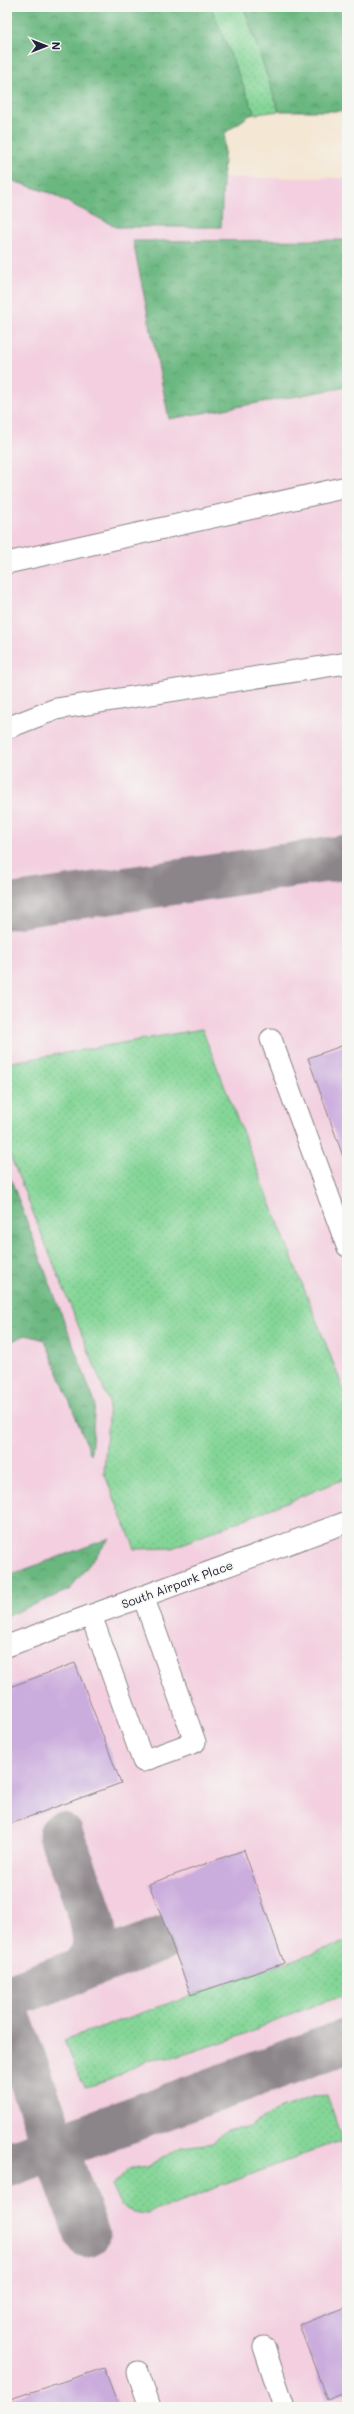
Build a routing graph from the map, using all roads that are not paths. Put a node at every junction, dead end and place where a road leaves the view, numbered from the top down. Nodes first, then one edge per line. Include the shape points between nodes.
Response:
1 (347, 487) edge
2 (7, 563) edge
3 (347, 663) edge
4 (7, 728) edge
5 (271, 1039) dead end
6 (347, 1246) edge
7 (347, 1522) edge
8 (143, 1596) junction
9 (91, 1615) junction
10 (7, 1646) edge
11 (264, 2347) dead end
12 (138, 2372) dead end
13 (150, 2407) edge
14 (284, 2407) edge

1 - 2 street
3 - 4 street via 56,709
5 - 6 street
7 - 8 street, South Airpark Place
8 - 9 street, South Airpark Place
8 - 9 street via 196,1742 143,1761
9 - 10 street, South Airpark Place
11 - 14 street
12 - 13 street

